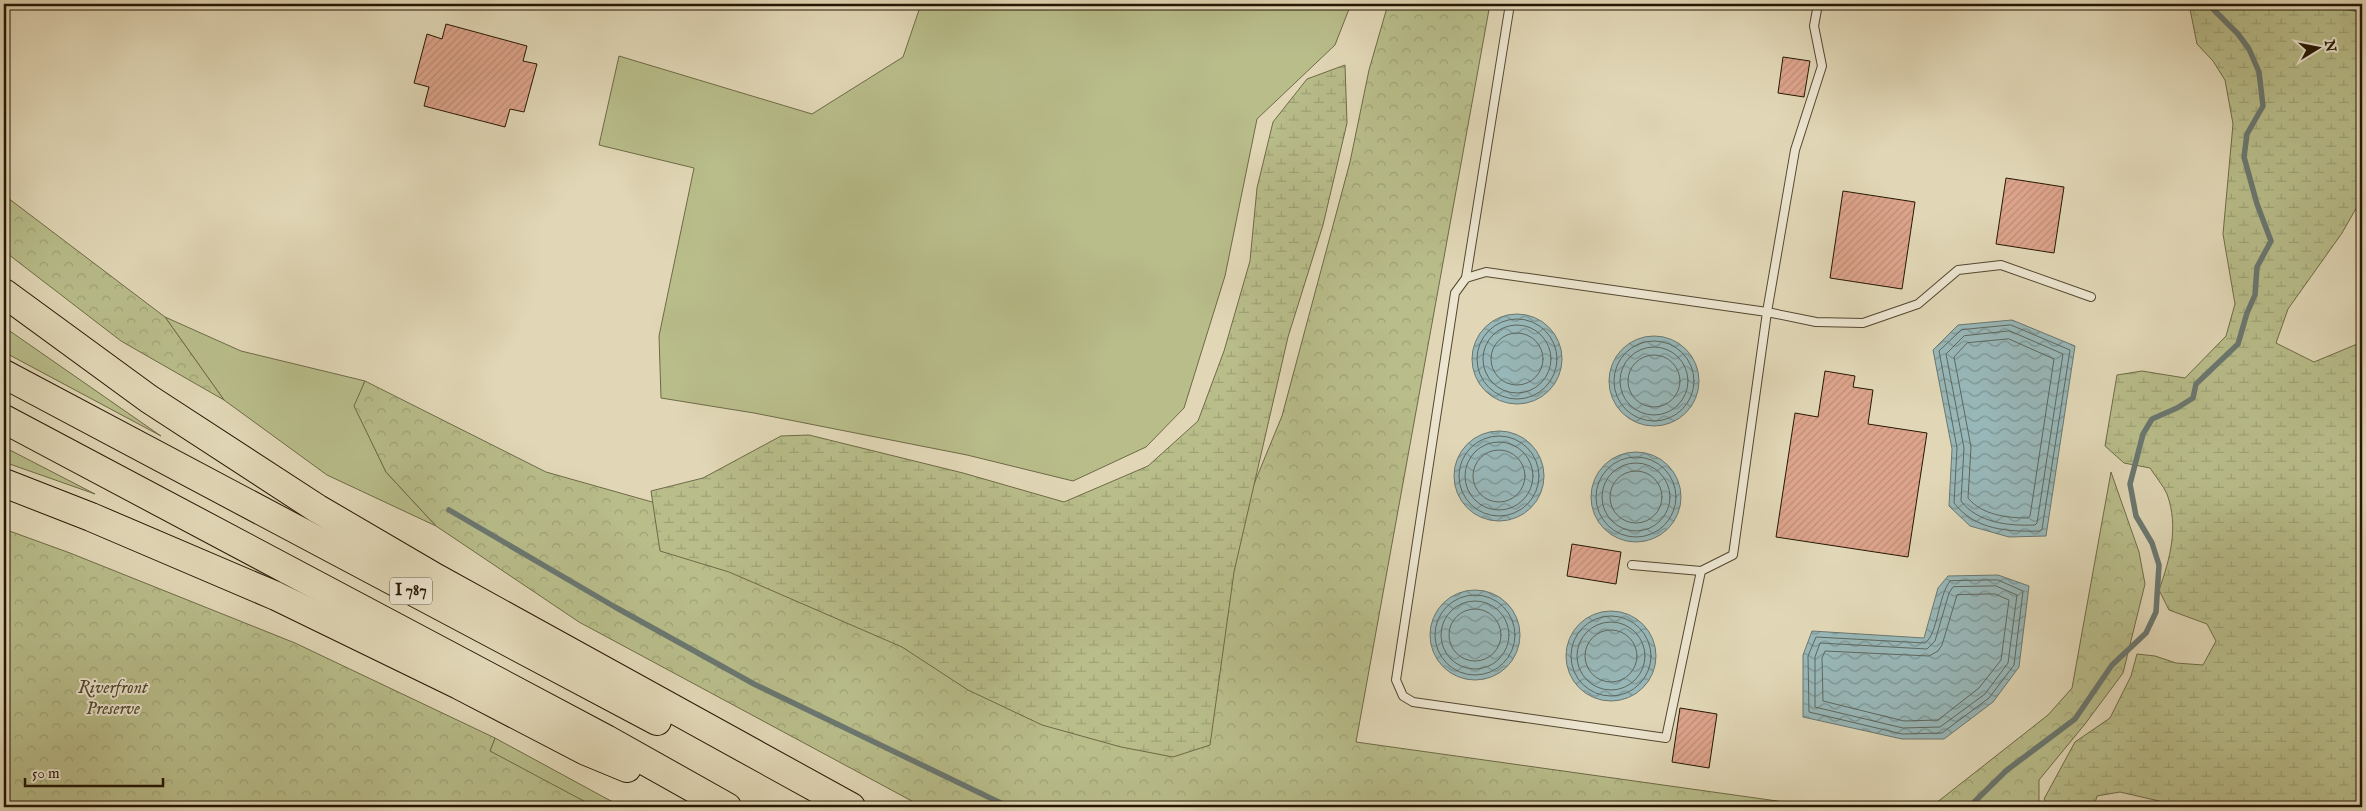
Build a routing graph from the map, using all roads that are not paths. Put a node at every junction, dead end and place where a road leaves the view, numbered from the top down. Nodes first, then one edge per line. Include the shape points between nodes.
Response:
1 (1510, 4) edge
2 (1818, 4) edge
3 (1466, 278) junction
4 (4, 293) edge
5 (2091, 297) dead end
6 (1767, 312) junction
7 (4, 374) edge
8 (4, 419) edge
9 (4, 483) edge
10 (1632, 565) dead end
11 (1701, 571) junction
12 (722, 807) edge
13 (728, 807) edge
14 (819, 807) edge
15 (851, 807) edge

1 - 3 lane
2 - 6 lane via 1814,26 1822,66 1795,150
3 - 6 lane via 1486,272
3 - 11 lane via 1454,292 1396,680 1403,696 1413,702 1666,738
4 - 15 highway via 149,399 318,508 436,578
5 - 6 lane via 2001,265 1958,270 1918,304 1862,323 1816,322
6 - 11 lane via 1733,555
7 - 14 highway, I 787
8 - 13 highway, I 787
9 - 12 highway via 276,596 586,751
10 - 11 lane

